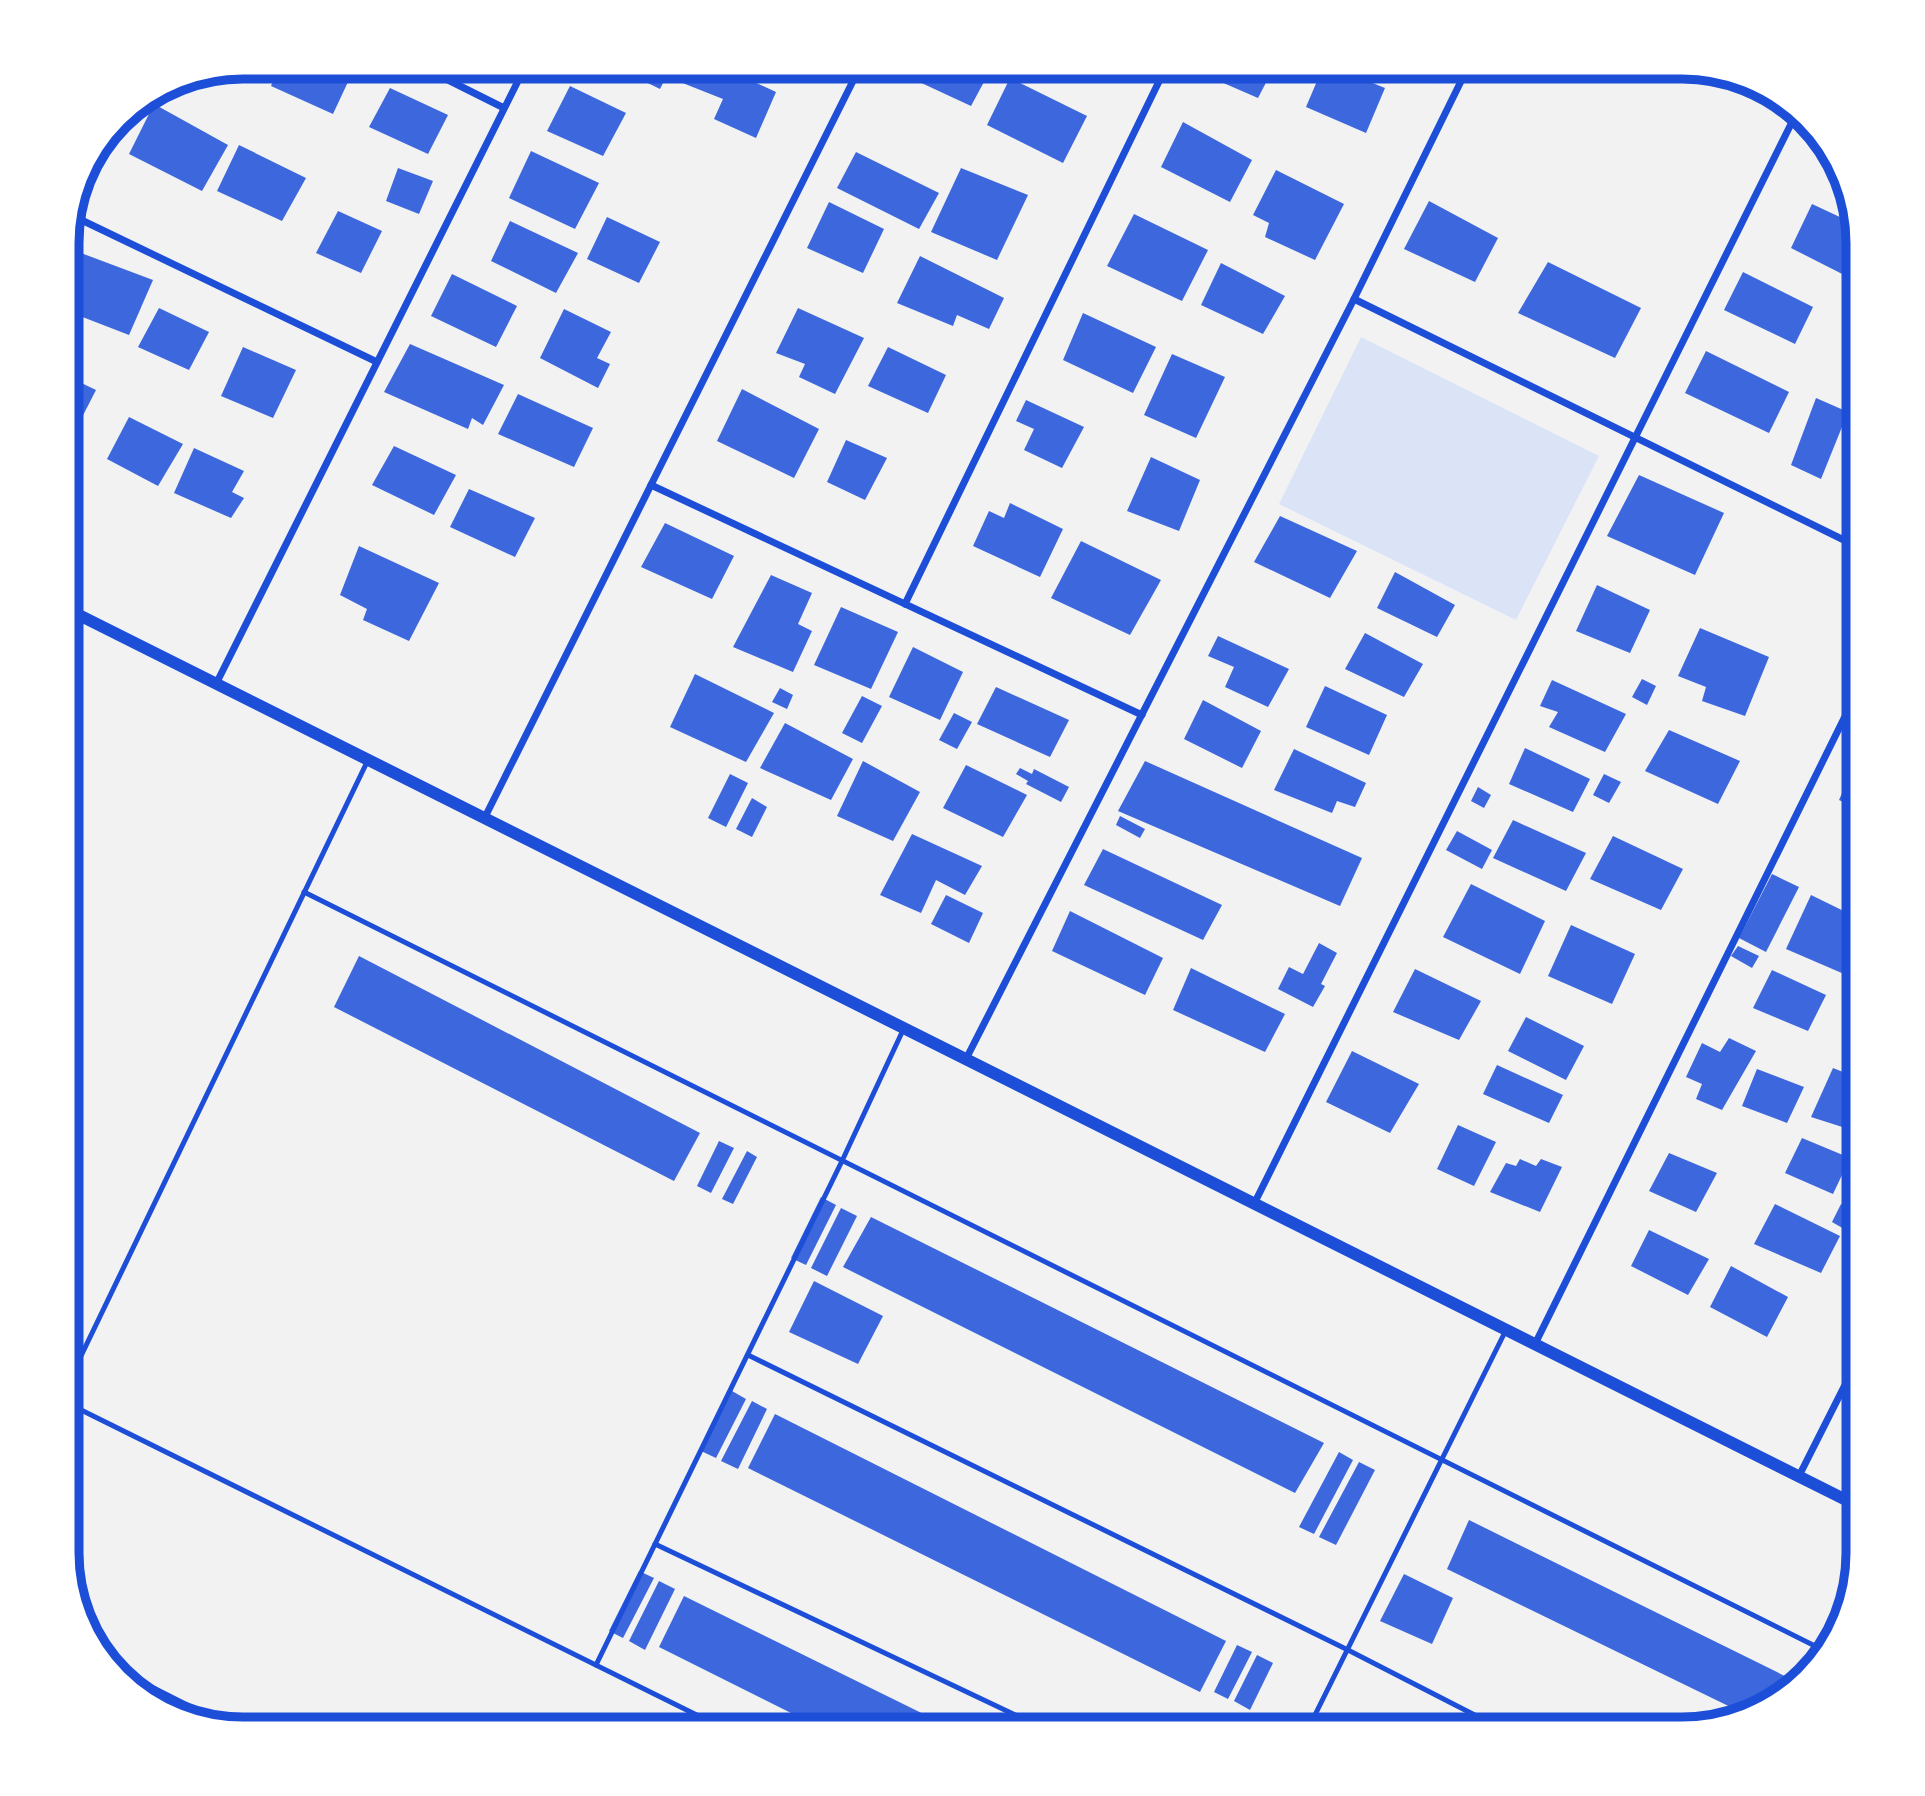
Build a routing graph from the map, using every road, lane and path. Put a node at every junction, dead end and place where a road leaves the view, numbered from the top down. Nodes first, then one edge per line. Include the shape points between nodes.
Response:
1 (448, 79) edge
2 (519, 79) edge
3 (854, 79) edge
4 (1160, 79) edge
5 (1462, 79) edge
6 (505, 108) junction
7 (1792, 122) edge
8 (81, 220) edge
9 (1354, 299) junction
10 (377, 362) junction
11 (1635, 437) junction
12 (651, 485) junction
13 (1846, 541) edge
14 (905, 604) junction
15 (79, 615) edge
16 (216, 684) junction
17 (1846, 714) edge
18 (1142, 715) junction
19 (369, 760) junction
20 (484, 819) junction
21 (304, 892) junction
22 (904, 1028) junction
23 (967, 1059) junction
24 (842, 1161) junction
25 (1254, 1204) junction
26 (1506, 1329) junction
27 (1535, 1344) junction
28 (748, 1355) junction
29 (79, 1360) edge
30 (1846, 1383) edge
31 (79, 1409) edge
32 (1441, 1460) junction
33 (1800, 1476) junction
34 (1846, 1500) edge
35 (655, 1544) junction
36 (1817, 1647) edge
37 (1348, 1650) junction
38 (596, 1665) junction
39 (142, 1682) edge
40 (200, 1711) edge
41 (701, 1717) edge
42 (1020, 1717) edge
43 (1314, 1717) edge
44 (1479, 1717) edge

1 - 6 street
2 - 6 street
3 - 12 street
4 - 14 street
5 - 9 street
6 - 10 street
7 - 11 street
8 - 10 street
9 - 11 street
9 - 18 street
10 - 16 street
11 - 13 street
11 - 25 street
12 - 14 street
12 - 20 street
14 - 18 street
15 - 16 street
16 - 19 street
17 - 27 street
18 - 23 street
19 - 20 street
19 - 21 lane
20 - 22 street
21 - 24 lane
21 - 29 lane
22 - 23 street
22 - 24 lane
23 - 25 street
24 - 28 lane
24 - 32 lane
25 - 26 street
26 - 27 street
26 - 32 lane
27 - 33 street
28 - 35 lane
28 - 37 lane
30 - 33 street
31 - 38 lane
32 - 36 lane
32 - 37 lane
33 - 34 street
35 - 38 lane
35 - 42 lane
37 - 43 lane
37 - 44 lane
38 - 41 lane
39 - 40 lane

